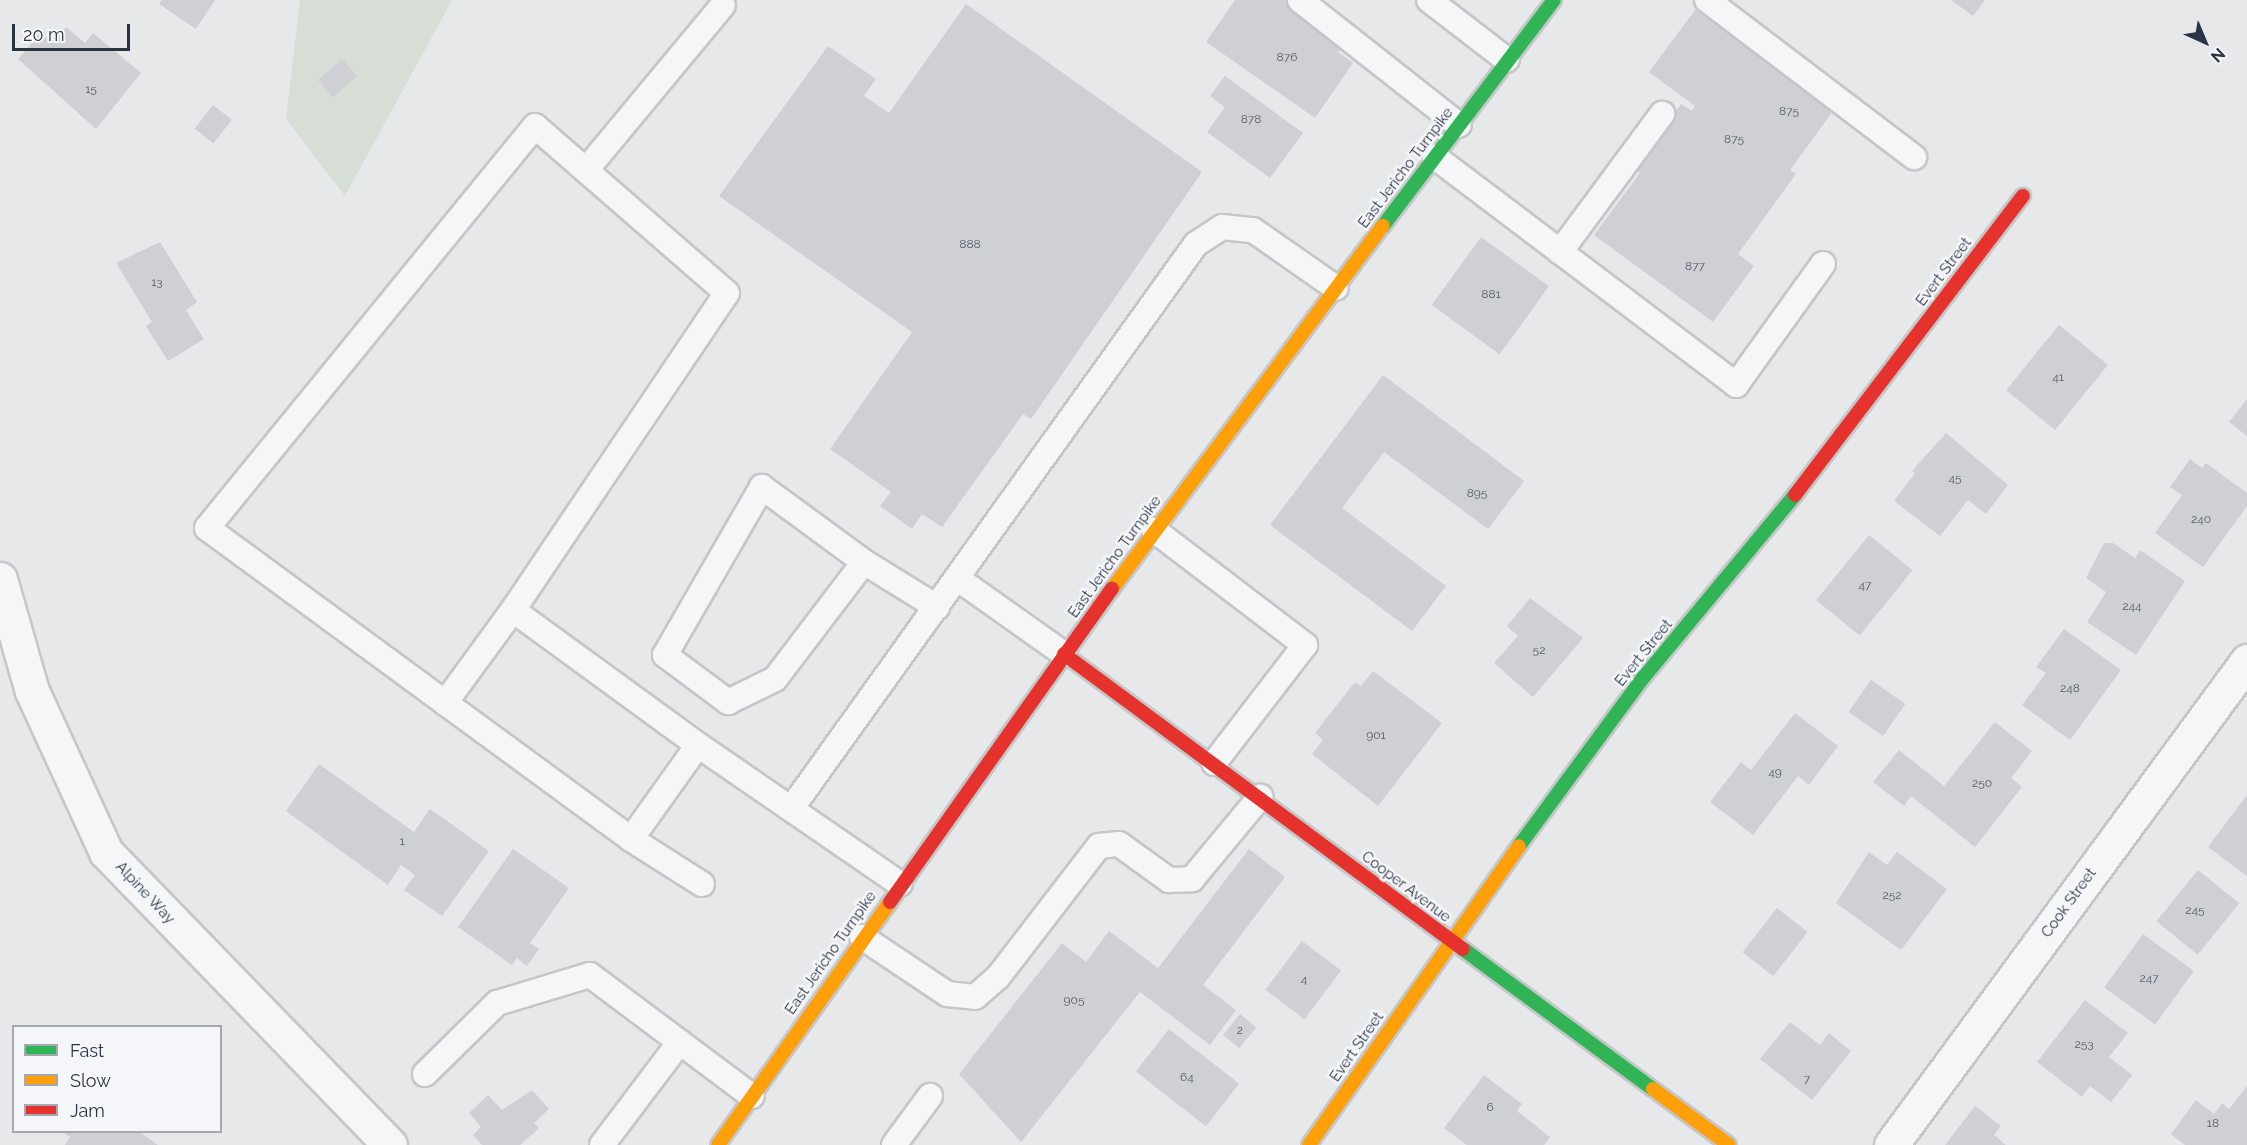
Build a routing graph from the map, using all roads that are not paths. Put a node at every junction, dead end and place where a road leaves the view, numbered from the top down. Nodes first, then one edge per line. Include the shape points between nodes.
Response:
1 (1300, 0) edge
2 (1429, 0) edge
3 (1554, 0) edge
4 (1707, 0) edge
5 (723, 5) dead end
6 (1507, 60) junction
7 (1662, 114) dead end
8 (1459, 125) junction
9 (1435, 157) junction
10 (1914, 157) dead end
11 (586, 170) junction
12 (2023, 196) dead end
13 (1560, 252) junction
14 (1823, 264) dead end
15 (1336, 288) junction
16 (1154, 530) junction
17 (864, 562) junction
18 (0, 579) edge
19 (958, 579) junction
20 (937, 607) junction
21 (513, 610) junction
22 (1064, 654) junction
23 (2247, 661) edge
24 (446, 703) junction
25 (698, 744) junction
26 (1214, 763) junction
27 (1260, 797) junction
28 (791, 809) junction
29 (631, 839) junction
30 (702, 884) dead end
31 (900, 884) junction
32 (862, 937) junction
33 (1450, 941) junction
34 (680, 1042) junction
35 (425, 1074) dead end
36 (752, 1096) junction
37 (930, 1096) dead end
38 (723, 1143) edge
39 (390, 1145) edge
40 (602, 1145) edge
41 (894, 1145) edge
42 (1309, 1145) edge
43 (1729, 1145) edge
44 (1891, 1145) edge

1 - 8 lane
2 - 6 lane
3 - 6 street, East Jericho Turnpike
4 - 10 lane
5 - 11 lane
6 - 8 street, East Jericho Turnpike
7 - 13 lane
8 - 9 street, East Jericho Turnpike
9 - 13 lane
9 - 15 street, East Jericho Turnpike
11 - 21 lane via 727,292
11 - 24 lane via 535,126 207,528
12 - 33 street, Evert Street via 1752,551 1643,678
13 - 14 lane via 1736,385
15 - 16 street, East Jericho Turnpike
15 - 19 lane via 1253,230 1222,227 1196,244
16 - 22 street, East Jericho Turnpike
16 - 26 lane via 1305,645
17 - 17 lane via 775,679 728,702 665,655 762,487
17 - 20 lane
18 - 39 street, Alpine Way via 32,691 106,852
19 - 20 lane
19 - 22 lane
20 - 28 lane
21 - 24 lane
21 - 25 lane
22 - 26 street, Cooper Avenue
22 - 31 street, East Jericho Turnpike
23 - 44 street, Cook Street
24 - 29 lane
25 - 28 lane
25 - 29 lane
26 - 27 street, Cooper Avenue
27 - 32 lane via 1192,879 1169,880 1119,844 1099,846 998,977 975,997 947,994
27 - 33 street, Cooper Avenue
28 - 31 lane
29 - 30 lane
31 - 32 street, East Jericho Turnpike
32 - 36 street, East Jericho Turnpike
33 - 42 street, Evert Street
33 - 43 street, Cooper Avenue
34 - 35 lane via 590,975 497,1003
34 - 36 lane
34 - 40 lane
36 - 38 street, East Jericho Turnpike
37 - 41 lane

